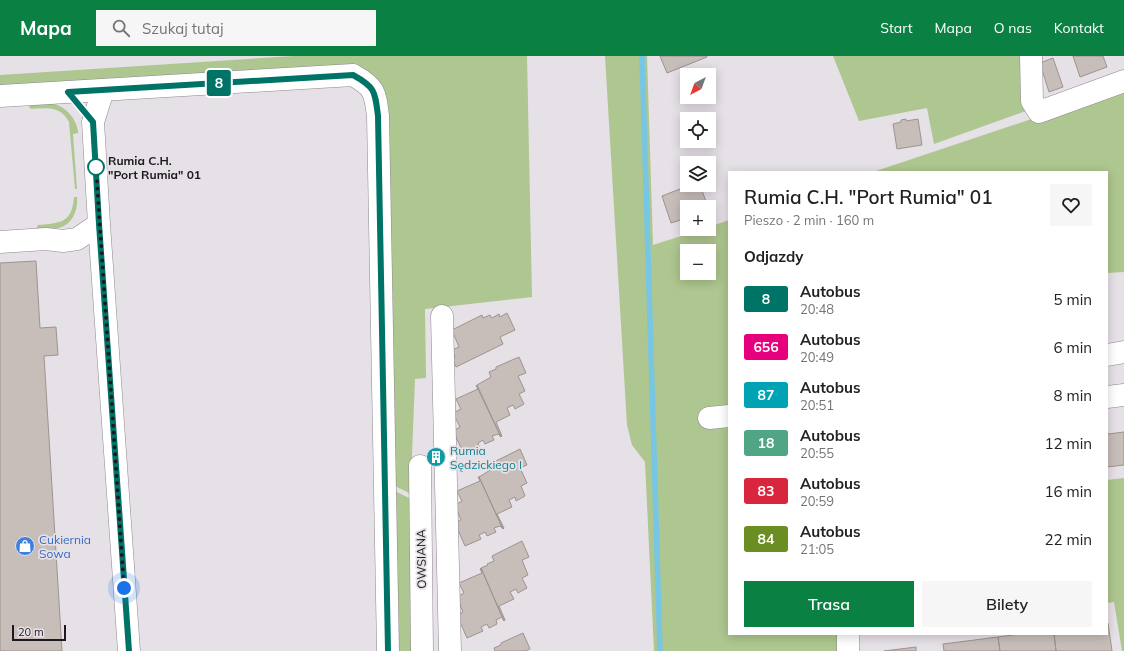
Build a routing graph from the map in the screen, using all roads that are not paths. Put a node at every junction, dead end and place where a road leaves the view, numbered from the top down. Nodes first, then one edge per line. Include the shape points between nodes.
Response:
1 (1031, 56) edge
2 (1124, 81) edge
3 (103, 90) junction
4 (68, 92) junction
5 (0, 96) edge
6 (93, 122) junction
7 (99, 224) junction
8 (0, 242) edge
9 (442, 316) dead end
10 (1124, 352) edge
11 (1108, 355) edge
12 (1124, 395) edge
13 (1108, 397) edge
14 (420, 466) dead end
15 (848, 635) edge
16 (129, 651) edge
17 (388, 651) edge
18 (422, 651) edge
19 (450, 651) edge
20 (848, 651) edge

1 - 2 street via 1032,101 1039,112
3 - 4 street
3 - 6 street
3 - 17 street via 353,75 366,82 372,89 378,116
4 - 5 street
4 - 6 street
6 - 7 street
7 - 8 street via 77,239
7 - 16 street
9 - 19 street
10 - 11 street
12 - 13 street
14 - 18 street, OWSIANA
15 - 20 street

